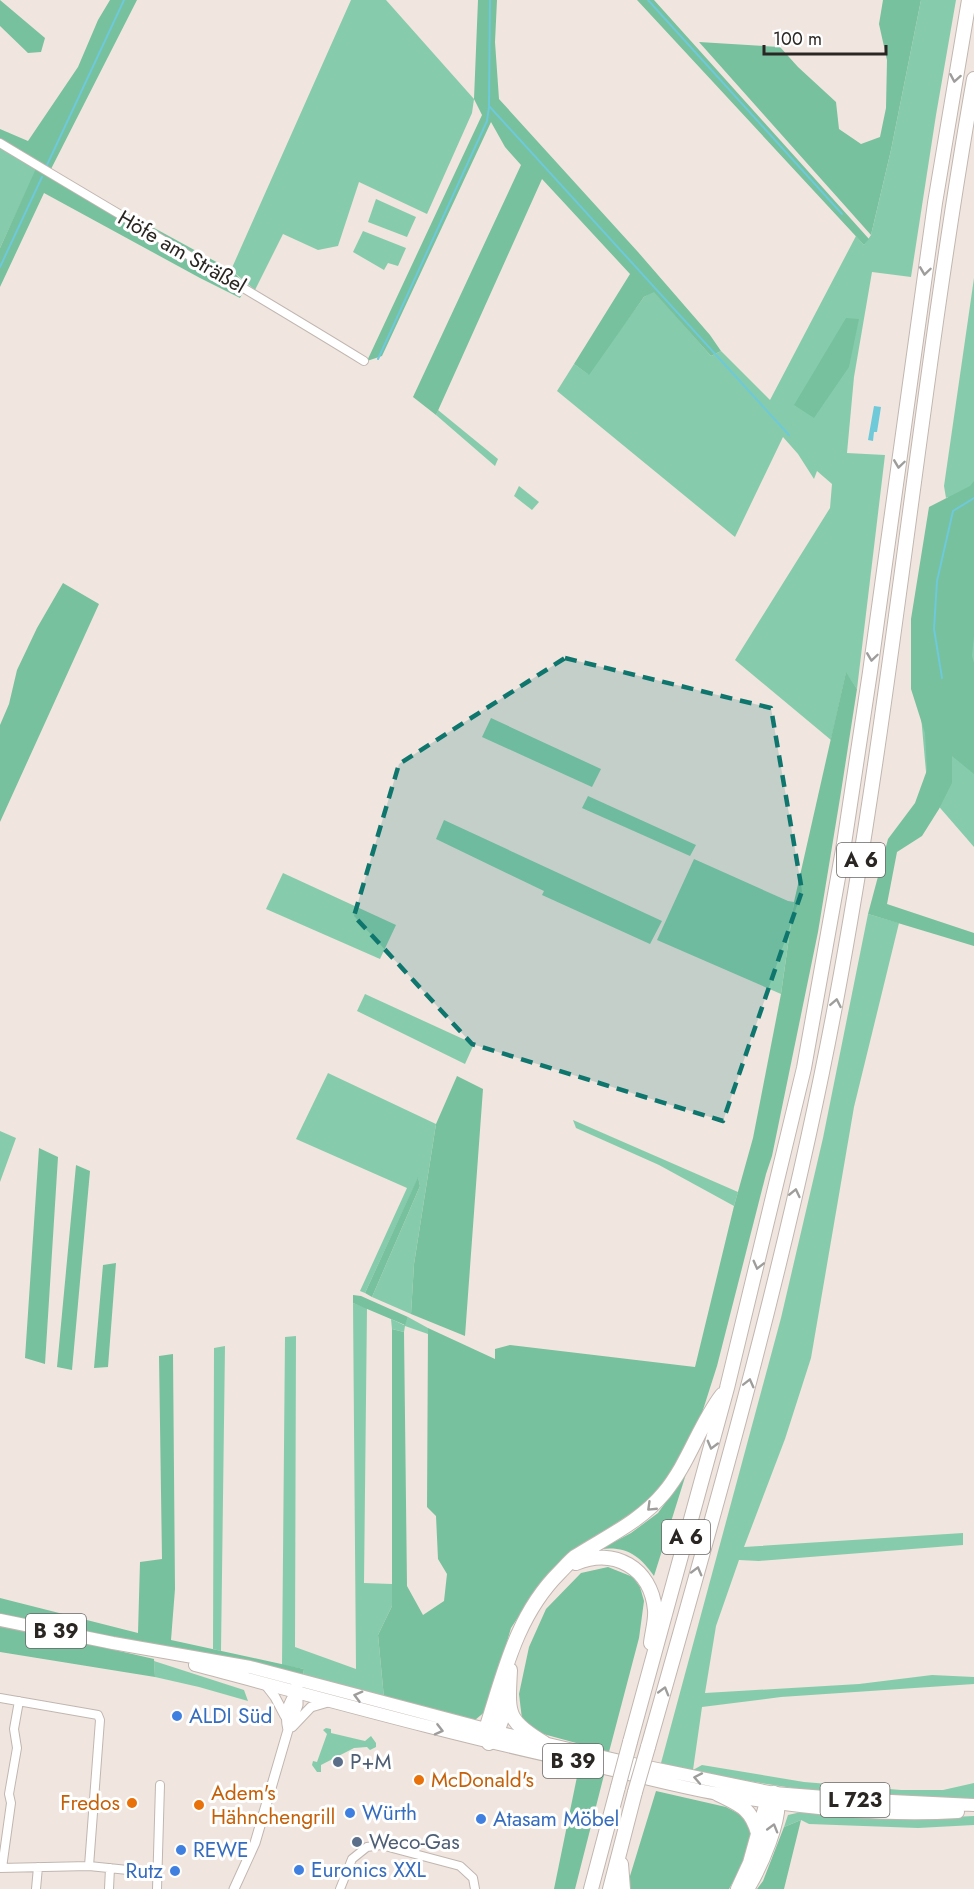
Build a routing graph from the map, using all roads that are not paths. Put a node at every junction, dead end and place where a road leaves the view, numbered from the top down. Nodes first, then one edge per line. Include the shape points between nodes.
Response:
1 (969, 0) edge
2 (974, 80) edge
3 (0, 143) edge
4 (364, 361) dead end
5 (727, 1388) junction
6 (563, 1569) junction
7 (0, 1620) edge
8 (112, 1642) junction
9 (512, 1650) junction
10 (265, 1684) junction
11 (296, 1684) junction
12 (646, 1686) junction
13 (0, 1698) edge
14 (19, 1701) junction
15 (331, 1701) junction
16 (508, 1702) junction
17 (285, 1716) junction
18 (288, 1731) junction
19 (491, 1735) junction
20 (544, 1743) junction
21 (160, 1785) dead end
22 (756, 1789) joint
23 (718, 1794) junction
24 (773, 1800) junction
25 (974, 1805) edge
26 (974, 1810) edge
27 (759, 1835) junction
28 (620, 1853) junction
29 (89, 1866) junction
30 (1, 1868) edge
31 (38, 1868) junction
32 (110, 1868) junction
33 (157, 1873) junction
34 (36, 1889) edge
35 (109, 1889) edge
36 (157, 1889) edge
37 (234, 1889) edge
38 (340, 1889) edge
39 (475, 1889) edge
40 (591, 1889) edge
41 (610, 1889) edge
42 (623, 1889) edge
43 (738, 1889) edge
44 (747, 1889) edge

1 -> 5 highway, A 6 via 933,214 842,855 804,1068
28 -> 2 highway, A 6, bridge via 744,1399 823,1070 873,782
3 - 4 street, Höfe am Sträßel
5 -> 6 highway via 710,1411 686,1462 666,1492 642,1516
5 -> 12 highway, A 6
6 - 9 highway via 529,1611
6 - 12 highway via 587,1559 605,1557 639,1572 653,1599 655,1613
7 - 8 main road, B 39
8 - 10 main road, B 39
8 - 11 main road, B 39 via 250,1667
9 - 16 highway
9 - 19 highway
10 - 11 main road, B 39
10 - 17 street
11 - 15 main road, B 39
11 - 17 street
11 - 18 street via 298,1705
19 -> 11 main road, B 39
12 - 40 highway, A 6, bridge
13 - 14 street
14 - 29 street via 98,1715
14 - 30 street via 14,1729 17,1748
15 - 18 street via 311,1707
15 -> 19 main road, B 39
16 - 19 highway
16 - 20 highway via 515,1722
17 - 18 street
18 - 37 street via 255,1843
19 - 20 main road, B 39
19 - 23 main road, B 39
22 -> 20 main road, B 39
21 - 33 street
22 - 24 main road, L 723
23 - 24 main road, L 723
23 - 27 highway via 744,1807
24 - 25 main road, L 723
24 - 26 main road, L 723 via 811,1808 887,1813
24 - 27 highway
44 -> 24 highway via 771,1835
27 - 43 highway
28 - 41 highway, A 6
28 - 42 highway
29 - 31 street
29 - 32 street
30 - 31 street
31 - 34 street
32 - 33 street
32 - 35 street
33 - 36 street
38 - 39 street via 352,1859 367,1848 381,1845 460,1866 473,1878

